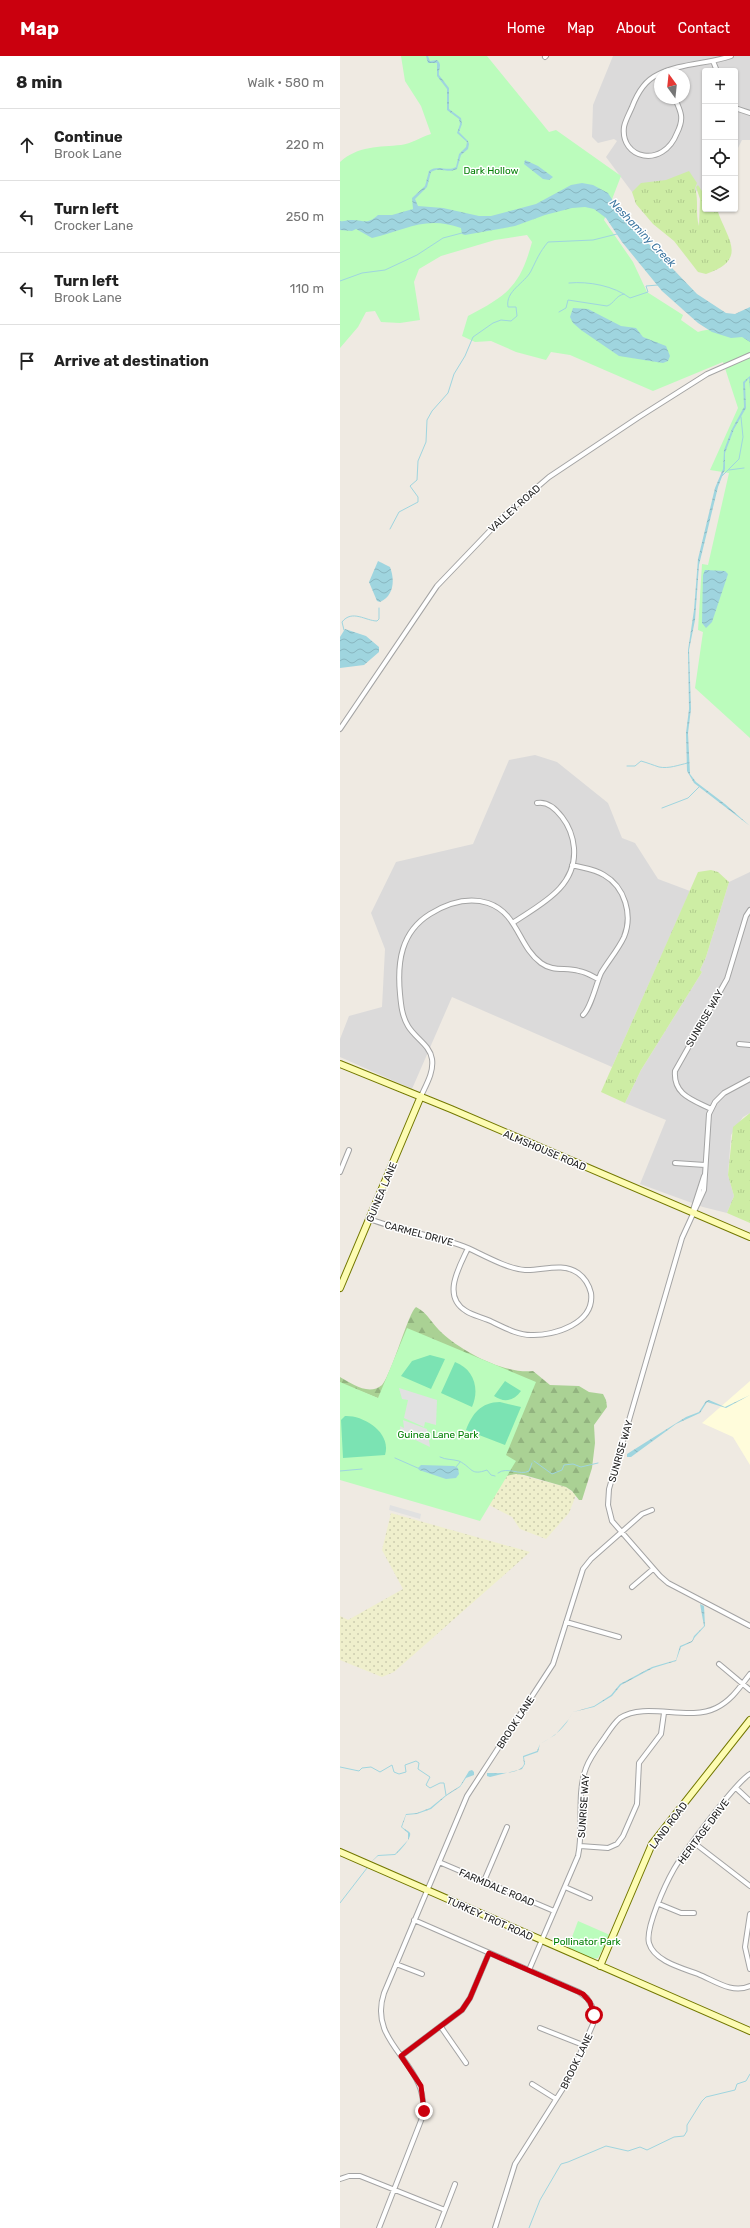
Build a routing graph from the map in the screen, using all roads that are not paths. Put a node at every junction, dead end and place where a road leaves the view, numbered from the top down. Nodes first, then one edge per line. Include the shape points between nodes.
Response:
1 (731, 56) edge
2 (713, 61) junction
3 (686, 68) edge
4 (716, 68) edge
5 (654, 77) edge
6 (677, 104) edge
7 (738, 109) edge
8 (750, 113) edge
9 (750, 355) edge
10 (340, 729) edge
11 (537, 803) dead end
12 (572, 865) junction
13 (750, 910) edge
14 (514, 922) junction
15 (598, 979) junction
16 (583, 1015) dead end
17 (739, 1044) dead end
18 (750, 1045) edge
19 (340, 1064) edge
20 (750, 1079) edge
21 (421, 1096) junction
22 (711, 1109) junction
23 (349, 1150) dead end
24 (674, 1163) dead end
25 (705, 1165) junction
26 (340, 1172) edge
27 (692, 1213) junction
28 (370, 1219) junction
29 (750, 1237) edge
30 (468, 1248) junction
31 (340, 1288) edge
32 (652, 1510) dead end
33 (621, 1532) junction
34 (653, 1569) junction
35 (632, 1587) dead end
36 (566, 1622) junction
37 (750, 1626) edge
38 (620, 1637) dead end
39 (719, 1664) dead end
40 (750, 1674) edge
41 (742, 1684) junction
42 (750, 1690) edge
43 (664, 1713) junction
44 (750, 1720) edge
45 (750, 1774) edge
46 (736, 1788) junction
47 (750, 1801) edge
48 (506, 1827) dead end
49 (693, 1842) junction
50 (580, 1846) junction
51 (340, 1852) edge
52 (439, 1862) junction
53 (484, 1881) junction
54 (750, 1886) edge
55 (565, 1887) junction
56 (427, 1890) junction
57 (590, 1898) dead end
58 (659, 1904) junction
59 (554, 1912) junction
60 (694, 1913) dead end
61 (750, 1914) edge
62 (414, 1920) junction
63 (542, 1940) junction
64 (489, 1953) junction
65 (396, 1964) junction
66 (600, 1966) junction
67 (750, 1969) edge
68 (529, 1970) junction
69 (422, 1974) dead end
70 (750, 1986) edge
71 (441, 2027) junction
72 (540, 2028) dead end
73 (750, 2031) edge
74 (583, 2045) junction
75 (401, 2056) junction
76 (466, 2062) dead end
77 (532, 2084) dead end
78 (556, 2099) junction
79 (340, 2180) edge
80 (456, 2184) dead end
81 (394, 2189) junction
82 (445, 2210) junction
83 (379, 2228) edge
84 (438, 2228) edge
85 (495, 2228) edge

1 - 2 street
2 - 3 street
2 - 4 street
5 - 6 street via 643,86 636,97 625,123 625,138 634,151 643,156 652,156 672,146 681,121
7 - 8 street
9 - 10 street, VALLEY ROAD via 707,374 639,417 549,477 506,514 437,586
11 - 12 street via 545,803 552,807 566,823 573,843
12 - 14 street via 560,889
12 - 15 street via 608,877 622,892 626,906 628,918 625,934
13 - 22 street, SUNRISE WAY via 727,979 675,1071 676,1083 683,1095
14 - 15 street via 531,953 541,964 550,968 579,970
14 - 21 street via 490,904 463,901 425,917 416,925 406,941 398,967 402,1013 410,1030 429,1049 432,1060 430,1075
15 - 16 street via 588,1009
17 - 18 street
19 - 21 street, ALMSHOUSE ROAD
20 - 22 street, SUNRISE WAY via 724,1092
21 - 27 street, ALMSHOUSE ROAD
21 - 28 street, GUINEA LANE
22 - 25 street, SUNRISE WAY via 707,1121
23 - 26 street
24 - 25 street
25 - 27 street, SUNRISE WAY
27 - 29 street, ALMSHOUSE ROAD
27 - 33 street, SUNRISE WAY via 682,1238 609,1489 608,1510 612,1521
28 - 30 street, CARMEL DRIVE via 397,1229 442,1238
28 - 31 street, GUINEA LANE
30 - 30 street, CARMEL DRIVE via 520,1270 561,1267 573,1270 589,1287 591,1301 588,1309 579,1321 571,1326 530,1335 466,1311 455,1299 453,1286
32 - 33 street, BROOK LANE via 642,1514
33 - 34 street, SUNRISE WAY
33 - 36 street, BROOK LANE via 583,1569
34 - 35 street
34 - 37 street, SUNRISE WAY via 668,1583
36 - 38 street
36 - 52 street, BROOK LANE via 553,1664 470,1791
39 - 41 street
40 - 41 street, SUNRISE WAY
41 - 42 street
41 - 43 street, SUNRISE WAY via 728,1700 712,1710
43 - 50 street via 661,1734 639,1764 637,1804 624,1836 617,1844 608,1848
43 - 50 street, SUNRISE WAY via 635,1712 621,1718 592,1755 583,1778
44 - 66 street, LAND ROAD via 652,1844
45 - 46 street, HERITAGE DRIVE
46 - 47 street
46 - 49 street, HERITAGE DRIVE
48 - 53 street
49 - 54 street
49 - 58 street, HERITAGE DRIVE via 674,1869
50 - 55 street, SUNRISE WAY via 576,1864
51 - 56 street, TURKEY TROT ROAD
52 - 53 street, FARMDALE ROAD
52 - 56 street, BROOK LANE
53 - 59 street, FARMDALE ROAD
55 - 57 street
55 - 59 street, SUNRISE WAY
56 - 62 street, BROOK LANE
56 - 63 street, TURKEY TROT ROAD
58 - 60 street via 681,1913
58 - 70 street, HERITAGE DRIVE via 648,1931 649,1942 656,1954 729,1988 742,1989
59 - 63 street, SUNRISE WAY
61 - 67 street via 745,1947
62 - 64 street, BROOK LANE
62 - 65 street, BROOK LANE
63 - 66 street, TURKEY TROT ROAD
63 - 68 street, SUNRISE WAY
64 - 68 street, BROOK LANE
64 - 71 street via 467,2003
65 - 69 street
65 - 75 street, BROOK LANE via 382,1997 381,2016 386,2035
66 - 73 street, TURKEY TROT ROAD
68 - 74 street, BROOK LANE via 579,1992 590,2002 594,2018
71 - 75 street
71 - 76 street
72 - 74 street
74 - 78 street, BROOK LANE via 569,2079
75 - 81 street, BROOK LANE via 421,2086 424,2111
77 - 78 street
78 - 85 street, BROOK LANE via 515,2164
79 - 81 street via 360,2176
80 - 82 street
81 - 82 street
81 - 83 street, BROOK LANE
82 - 84 street

